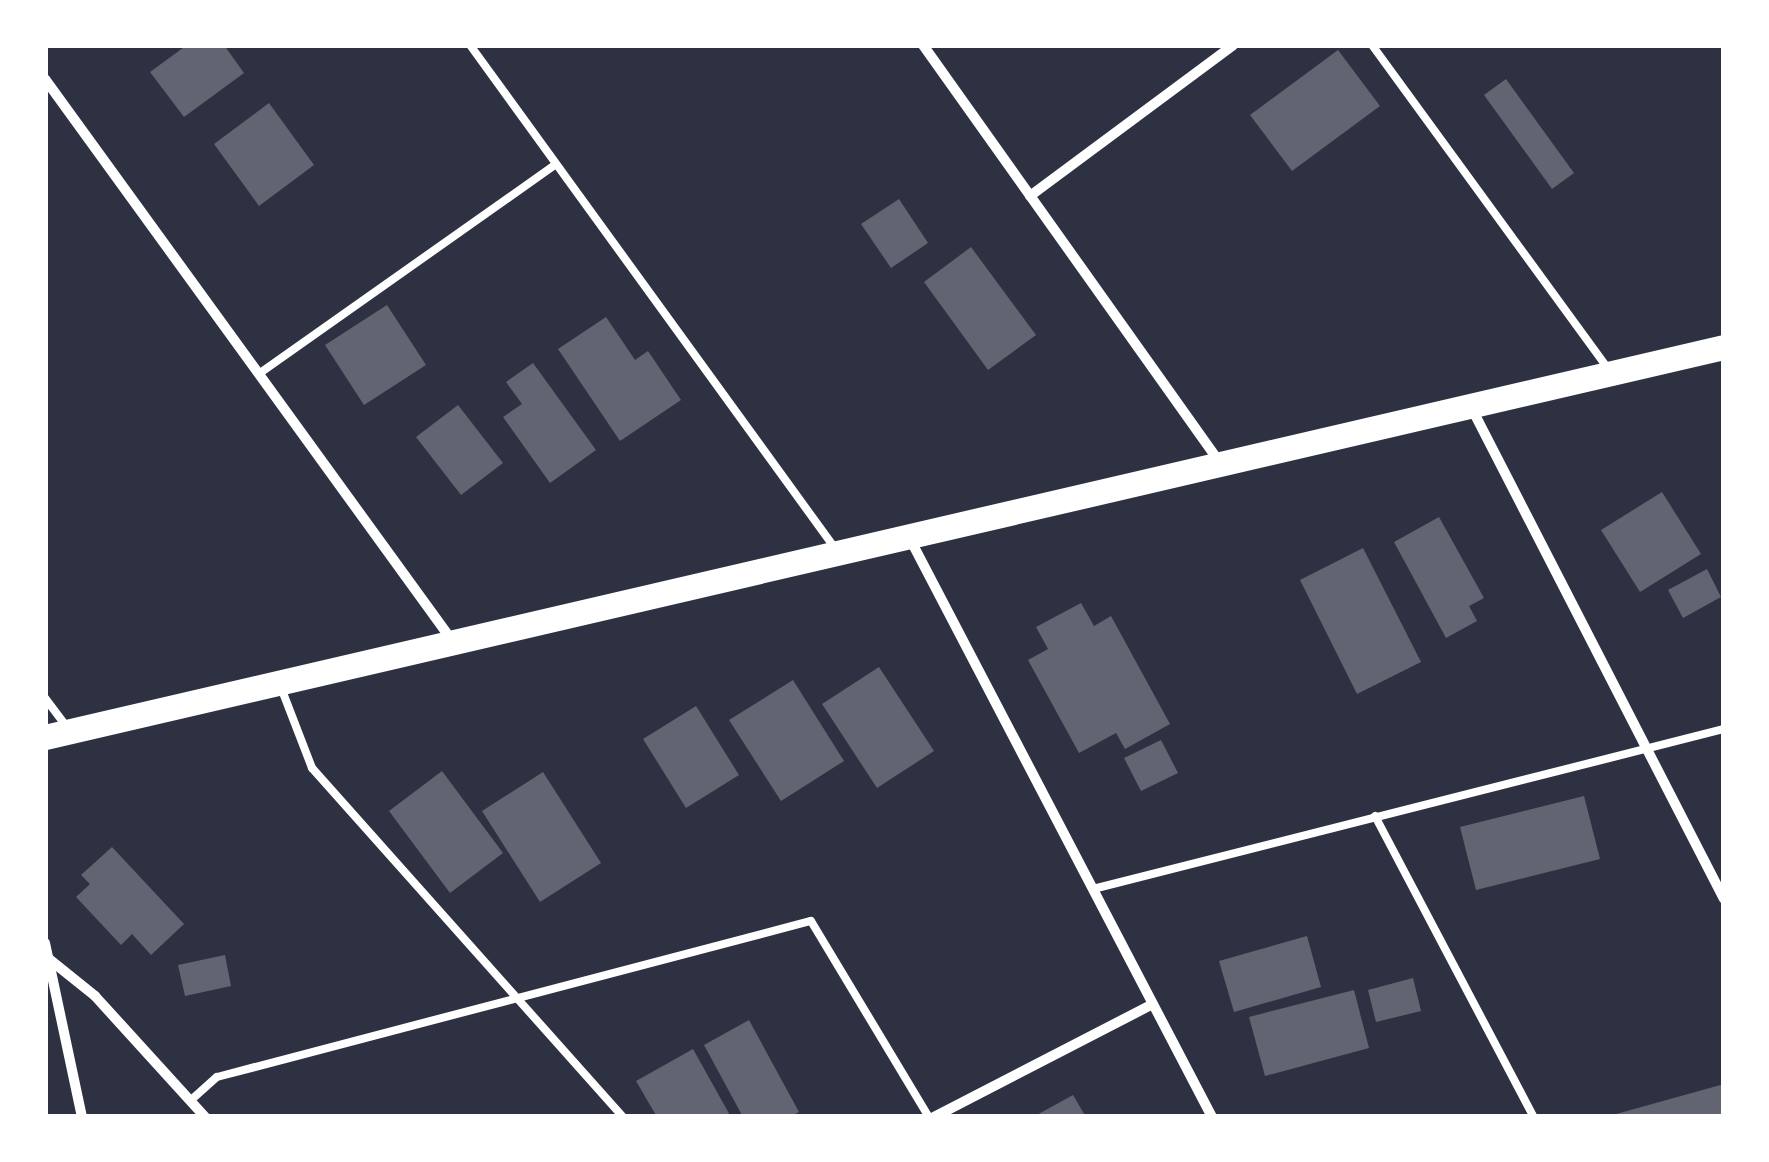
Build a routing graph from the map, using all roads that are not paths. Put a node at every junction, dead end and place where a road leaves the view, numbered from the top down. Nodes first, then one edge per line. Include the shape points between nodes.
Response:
1 (470, 45) edge
2 (923, 45) edge
3 (1233, 45) edge
4 (1372, 45) edge
5 (45, 78) edge
6 (556, 164) junction
7 (1030, 196) junction
8 (1724, 347) edge
9 (260, 374) junction
10 (1612, 374) junction
11 (1471, 406) junction
12 (1221, 466) junction
13 (910, 539) junction
14 (840, 555) junction
15 (451, 639) junction
16 (278, 681) junction
17 (45, 698) edge
18 (1724, 730) edge
19 (58, 734) edge
20 (1647, 749) junction
21 (1375, 816) junction
22 (1093, 889) junction
23 (1724, 899) edge
24 (45, 943) edge
25 (49, 960) junction
26 (518, 996) junction
27 (1153, 1004) junction
28 (190, 1101) junction
29 (82, 1117) edge
30 (205, 1117) edge
31 (623, 1117) edge
32 (931, 1117) edge
33 (1212, 1117) edge
34 (1534, 1117) edge

1 - 6 lane
2 - 7 street
3 - 7 street
4 - 10 lane
5 - 9 street
6 - 9 lane
6 - 14 lane
7 - 12 street
8 - 10 main road
9 - 15 street
10 - 11 main road
11 - 12 main road
11 - 20 street
12 - 13 main road
13 - 14 main road
13 - 22 street
14 - 15 main road
15 - 16 main road
16 - 19 main road
16 - 26 lane via 312,768
17 - 19 lane
18 - 20 lane
20 - 21 lane
20 - 23 street
21 - 22 lane
21 - 34 lane
22 - 27 street
24 - 25 street
25 - 28 street
25 - 29 street
26 - 28 lane via 217,1078
26 - 31 lane
26 - 32 lane via 811,921
27 - 32 street
27 - 33 street
28 - 30 street

